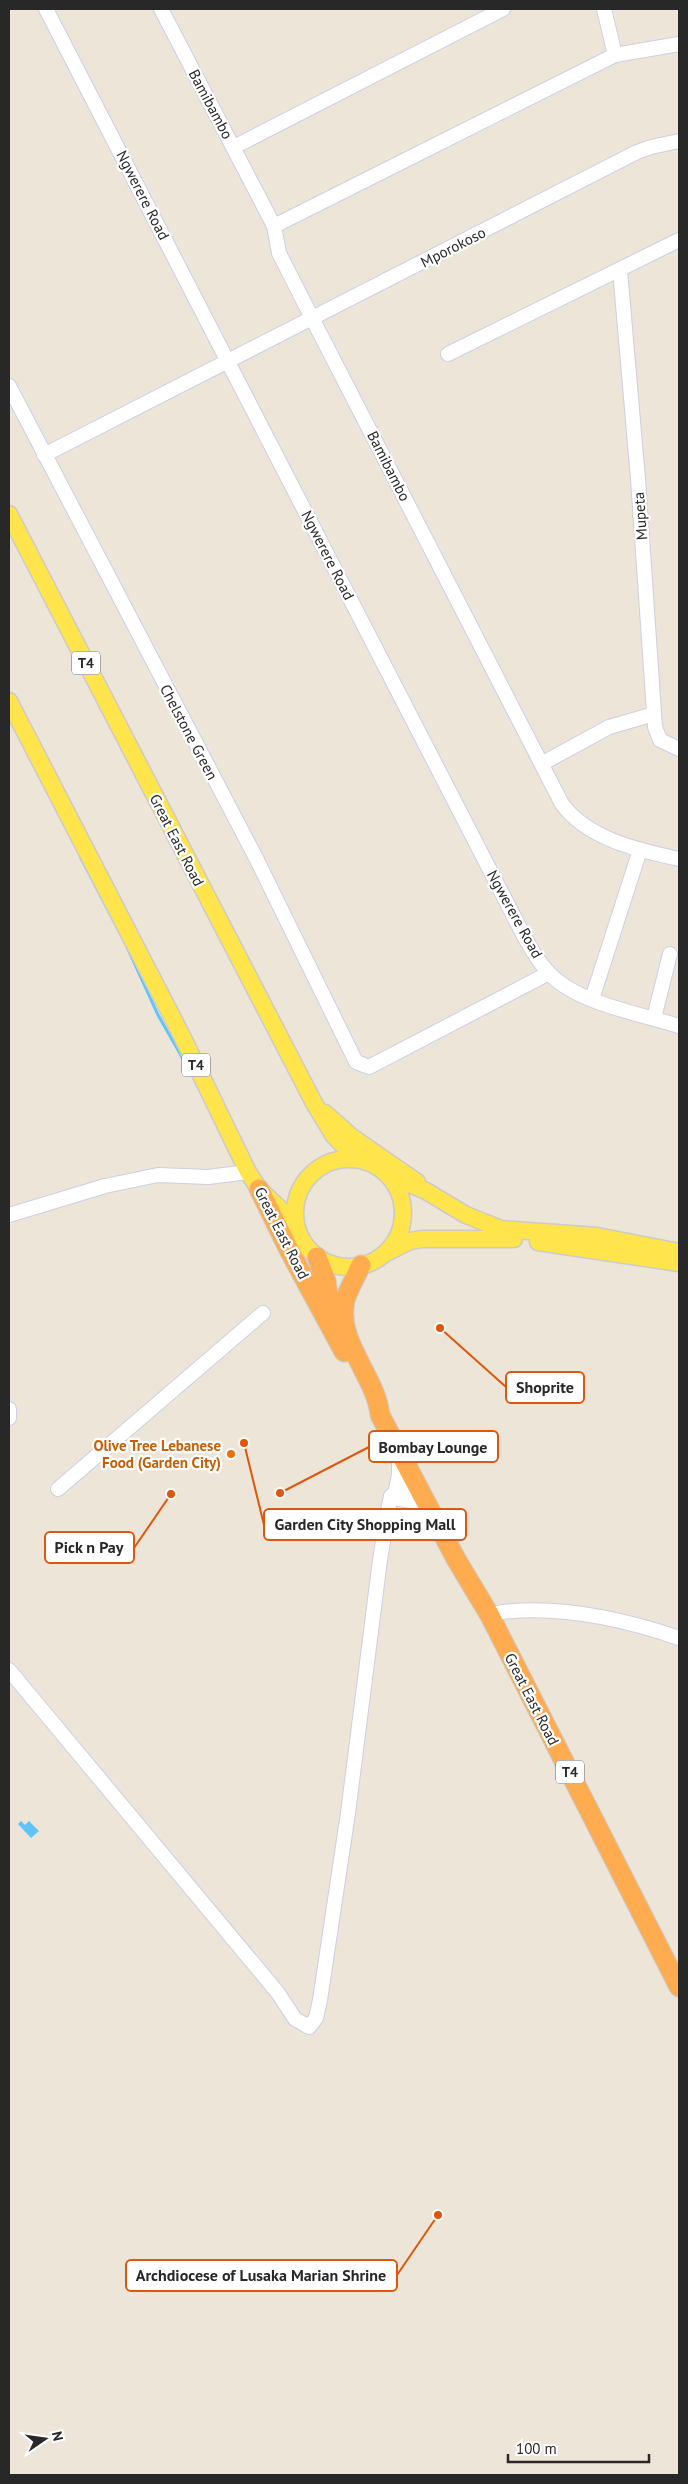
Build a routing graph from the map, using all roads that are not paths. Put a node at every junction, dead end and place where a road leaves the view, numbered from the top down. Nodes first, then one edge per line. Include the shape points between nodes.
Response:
1 (46, 9) edge
2 (162, 9) edge
3 (503, 9) edge
4 (604, 9) edge
5 (679, 44) edge
6 (615, 55) junction
7 (679, 141) edge
8 (234, 147) junction
9 (274, 226) junction
10 (679, 240) edge
11 (620, 270) junction
12 (312, 318) junction
13 (448, 354) dead end
14 (230, 362) junction
15 (9, 386) edge
16 (44, 455) junction
17 (9, 514) edge
18 (9, 700) edge
19 (654, 714) junction
20 (679, 749) edge
21 (543, 764) junction
22 (640, 850) junction
23 (679, 859) edge
24 (670, 954) dead end
25 (549, 973) junction
26 (592, 999) junction
27 (654, 1018) junction
28 (679, 1026) edge
29 (314, 1103) junction
30 (357, 1159) junction
31 (248, 1172) junction
32 (388, 1175) junction
33 (260, 1188) junction
34 (426, 1192) junction
35 (9, 1215) edge
36 (294, 1222) junction
37 (679, 1252) edge
38 (386, 1253) junction
39 (317, 1257) junction
40 (679, 1263) edge
41 (361, 1265) junction
42 (263, 1314) dead end
43 (337, 1338) junction
44 (9, 1409) edge
45 (380, 1415) junction
46 (9, 1418) edge
47 (399, 1452) junction
48 (417, 1486) junction
49 (58, 1489) dead end
50 (394, 1498) junction
51 (428, 1508) junction
52 (489, 1614) junction
53 (679, 1638) edge
54 (9, 1670) edge
55 (679, 1987) edge

1 - 14 street, Ngwerere Road
2 - 8 street, Bamibambo
3 - 8 street
4 - 6 street
5 - 6 street
6 - 9 street
7 - 12 street, Mporokoso via 637,152
8 - 9 street, Bamibambo
9 - 12 street, Bamibambo via 279,253
10 - 11 street
11 - 13 street
11 - 19 street, Mupeta
12 - 14 street, Mporokoso
12 - 21 street, Bamibambo
14 - 16 street, Mporokoso
14 - 25 street, Ngwerere Road via 525,938
15 - 16 street, Chelstone Green
16 - 25 street, Chelstone Green via 256,858 356,1062 363,1067 374,1065
17 - 29 main road, Great East Road / T4
18 - 31 main road, Great East Road / T4
19 - 20 street, Mupeta via 656,735 665,744
19 - 21 street via 608,727
21 - 22 street, Bamibambo via 568,812 601,835
22 - 23 street, Bamibambo
22 - 26 street
24 - 27 street
25 - 26 street, Ngwerere Road via 572,990
26 - 27 street, Ngwerere Road
27 - 28 street, Ngwerere Road
29 - 30 main road, Great East Road / T4 via 334,1136
29 - 34 main road via 352,1137 413,1177
30 - 32 main road
30 - 36 main road via 336,1161 318,1169 303,1183 295,1202
31 - 33 main road, Great East Road / T4
31 - 35 street via 208,1177 158,1175 105,1186
32 - 34 main road
32 - 38 main road via 403,1206 402,1223
33 - 36 main road, T4
33 - 43 highway, Great East Road via 290,1252
34 - 37 main road via 466,1215 501,1229 597,1236
36 - 39 main road via 298,1236
38 - 40 main road via 422,1239 505,1238
38 - 41 main road
39 - 41 main road via 338,1266
39 - 43 highway, Great East Road / T4 via 326,1281
41 - 45 highway, Great East Road / T4 via 345,1301 346,1329 378,1400
42 - 49 street
43 - 45 highway, Great East Road / T4 via 366,1397
44 - 46 street
45 - 47 highway, Great East Road / T4
47 - 48 highway, Great East Road / T4
47 - 50 street via 400,1475
48 - 50 street
48 - 51 highway, Great East Road / T4
50 - 51 street
50 - 54 street via 380,1560 320,2000 316,2018 309,2027 295,2019 278,1992
51 - 52 highway, Great East Road / T4
52 - 53 street via 509,1610 543,1610 591,1616
52 - 55 highway, Great East Road / T4

